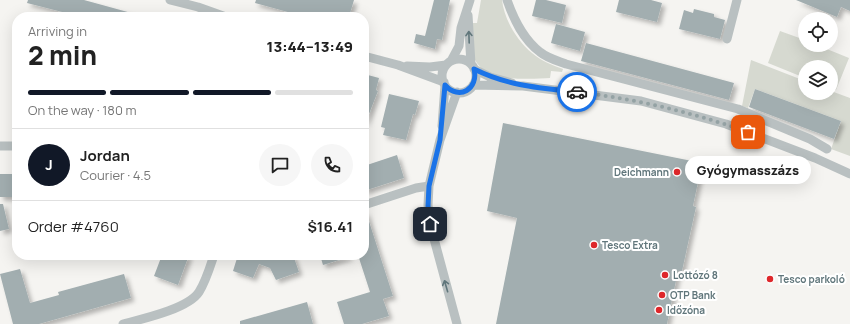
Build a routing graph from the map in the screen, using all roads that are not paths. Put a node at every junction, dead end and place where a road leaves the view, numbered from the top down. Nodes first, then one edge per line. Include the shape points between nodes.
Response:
1 (170, 0) edge
2 (470, 0) edge
3 (507, 0) edge
4 (736, 0) edge
5 (468, 10) junction
6 (212, 12) edge
7 (727, 39) dead end
8 (369, 57) edge
9 (448, 63) junction
10 (398, 65) junction
11 (473, 67) junction
12 (444, 84) junction
13 (472, 85) junction
14 (523, 86) junction
15 (457, 92) junction
16 (440, 140) junction
17 (0, 146) edge
18 (12, 146) edge
19 (828, 149) dead end
20 (850, 174) edge
21 (429, 186) junction
22 (369, 203) edge
23 (212, 260) edge
24 (123, 324) edge
25 (457, 324) edge

1 - 6 street
2 - 5 street
3 - 19 street via 515,22 541,53 566,64 738,109
4 - 7 street
5 - 9 street via 461,28 459,46
11 -> 5 street
8 - 10 street
9 - 10 street via 430,68
9 - 11 street via 461,59
9 - 12 street via 442,75
10 - 12 street
11 - 13 street via 476,75
11 - 14 street via 490,77
12 - 15 street
12 - 16 street
13 - 14 street
13 - 15 street via 466,91
14 - 20 street via 641,101 679,111 748,132
15 - 16 street
16 - 21 street
17 - 18 street
21 - 22 street
25 -> 21 street via 430,224
23 - 24 street via 198,293 192,300 172,310

